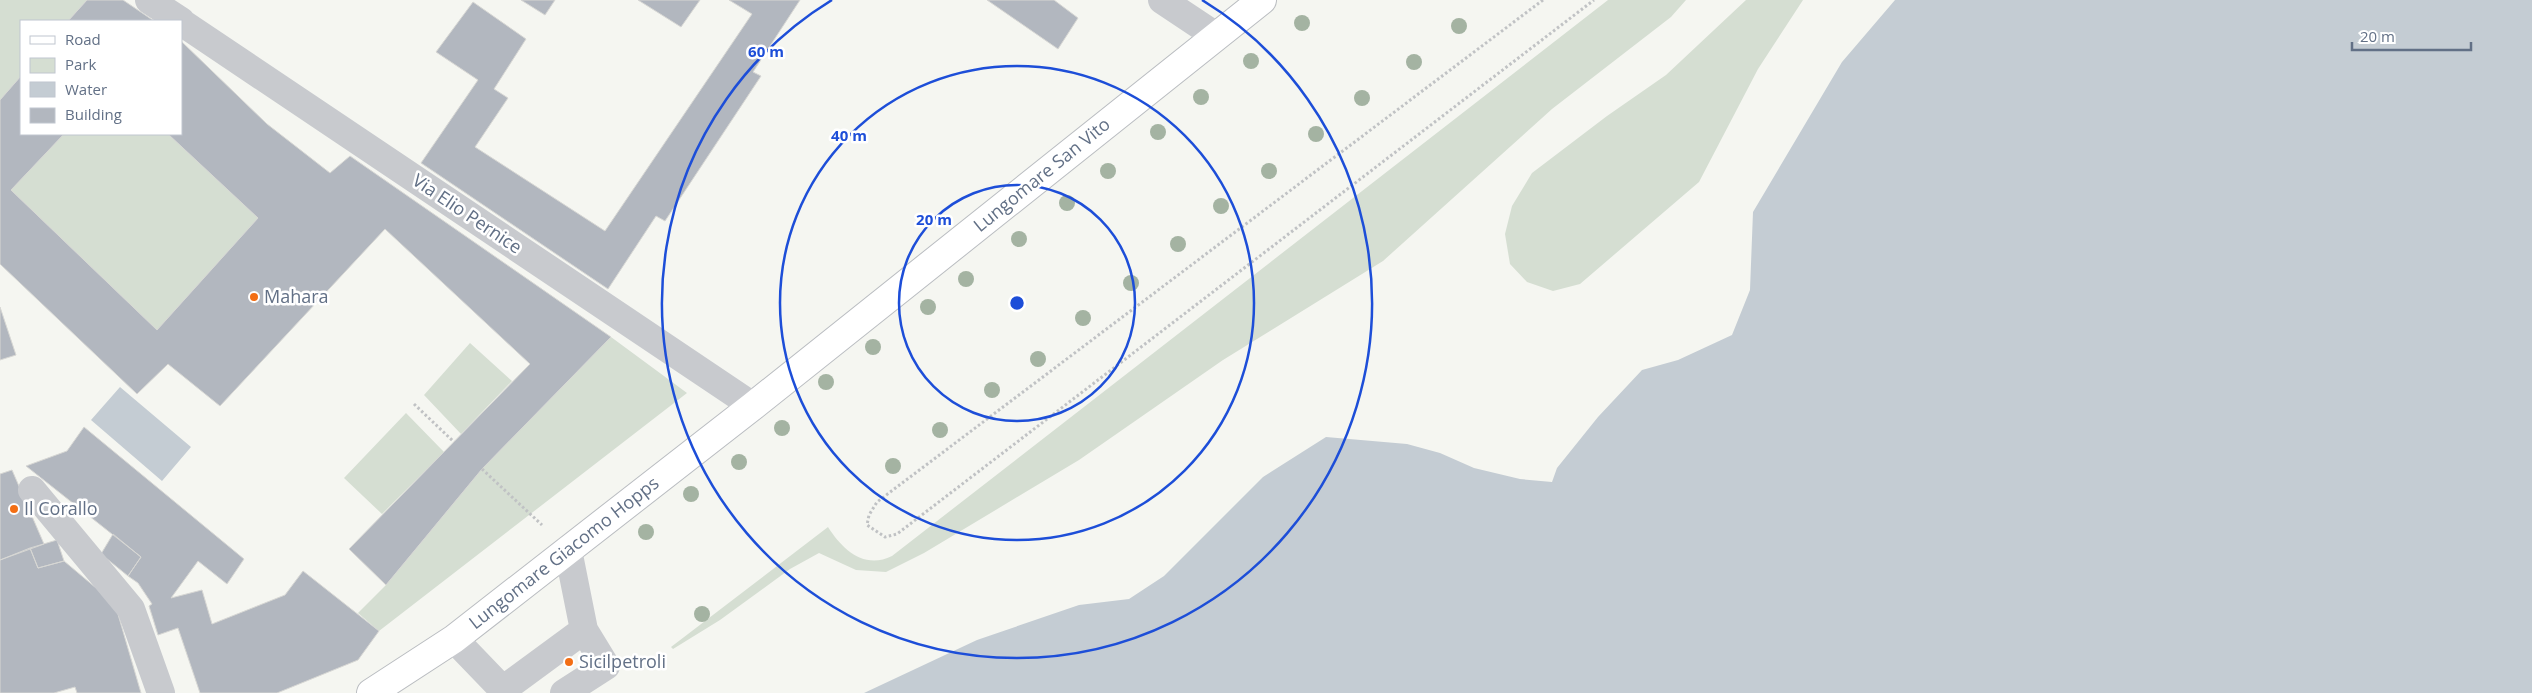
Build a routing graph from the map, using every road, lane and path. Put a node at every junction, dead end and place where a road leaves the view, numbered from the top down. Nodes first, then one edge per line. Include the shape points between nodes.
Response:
1 (149, 0) edge
2 (1162, 0) edge
3 (1262, 0) edge
4 (1543, 0) edge
5 (1594, 0) edge
6 (178, 20) edge
7 (182, 23) edge
8 (1216, 36) junction
9 (414, 404) dead end
10 (753, 406) junction
11 (454, 442) dead end
12 (482, 469) dead end
13 (32, 490) dead end
14 (568, 550) junction
15 (584, 630) junction
16 (454, 638) junction
17 (503, 692) edge
18 (161, 693) edge
19 (371, 693) edge
20 (564, 693) edge

1 - 6 street, Via Elio Pernice
2 - 8 street
3 - 8 main road, Lungomare San Vito
4 - 5 path via 877,502 869,514 867,525 885,537 897,534
7 - 10 street, Via Elio Pernice
8 - 10 main road, Lungomare San Vito
9 - 11 path
10 - 14 main road, Lungomare Giacomo Hopps
12 - 14 path
13 - 18 street via 131,609
14 - 15 street
14 - 16 main road, Lungomare Giacomo Hopps
15 - 17 street
15 - 20 street via 606,666
16 - 17 street
16 - 19 main road, Lungomare Giacomo Hopps

